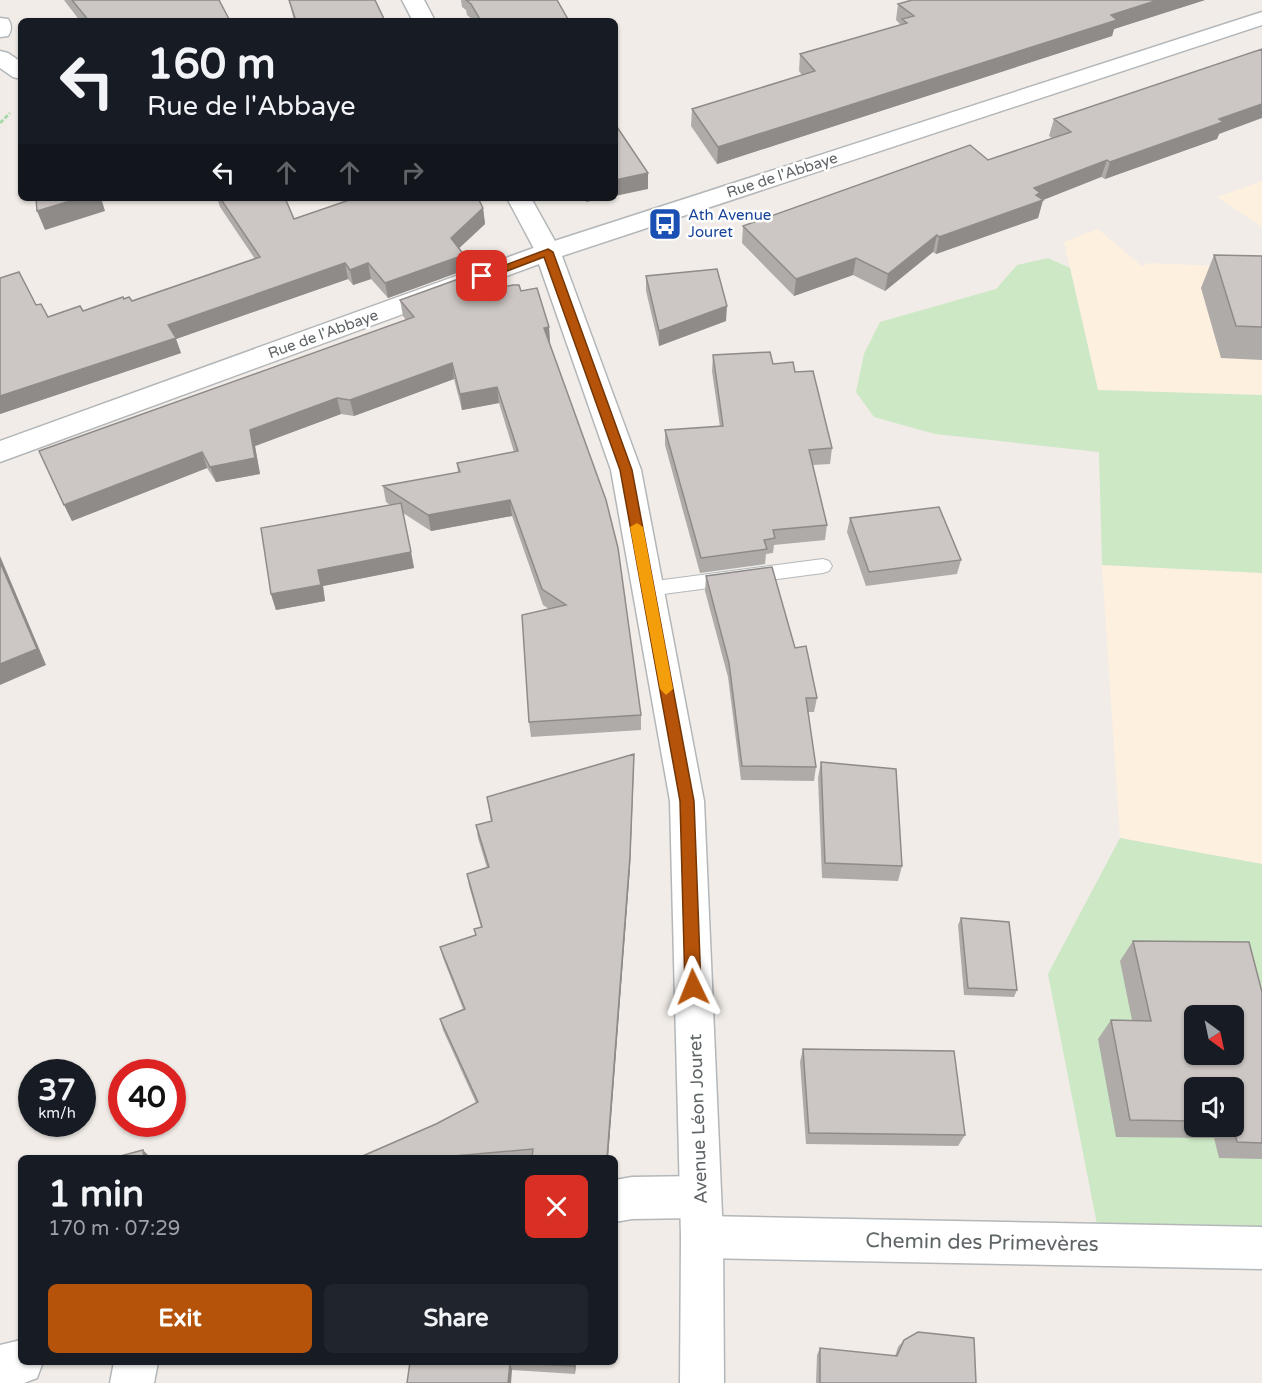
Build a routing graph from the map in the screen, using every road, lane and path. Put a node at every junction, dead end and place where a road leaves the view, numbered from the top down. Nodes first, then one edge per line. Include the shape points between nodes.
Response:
1 (413, 0) edge
2 (422, 18) edge
3 (1262, 18) edge
4 (0, 24) edge
5 (0, 31) edge
6 (0, 58) edge
7 (18, 70) edge
8 (10, 112) dead end
9 (0, 123) edge
10 (521, 201) edge
11 (548, 252) junction
12 (0, 452) edge
13 (823, 566) dead end
14 (648, 589) junction
15 (618, 1200) edge
16 (701, 1217) junction
17 (1262, 1248) edge
18 (18, 1363) edge
19 (135, 1365) edge
20 (0, 1367) edge
21 (132, 1383) edge
22 (702, 1383) edge

1 - 2 street
3 - 11 street, Rue de l'Abbaye
4 - 5 street
6 - 7 street
8 - 9 path
10 - 11 street, Avenue Léon Jouret
11 - 12 street, Rue de l'Abbaye
11 - 14 street, Avenue Léon Jouret via 626,470
13 - 14 lane
14 - 16 street, Avenue Léon Jouret via 687,801
15 - 16 street, Chemin des Primevères via 632,1198
16 - 17 street, Chemin des Primevères
16 - 22 street, Avenue Léon Jouret
18 - 20 street
19 - 21 street

